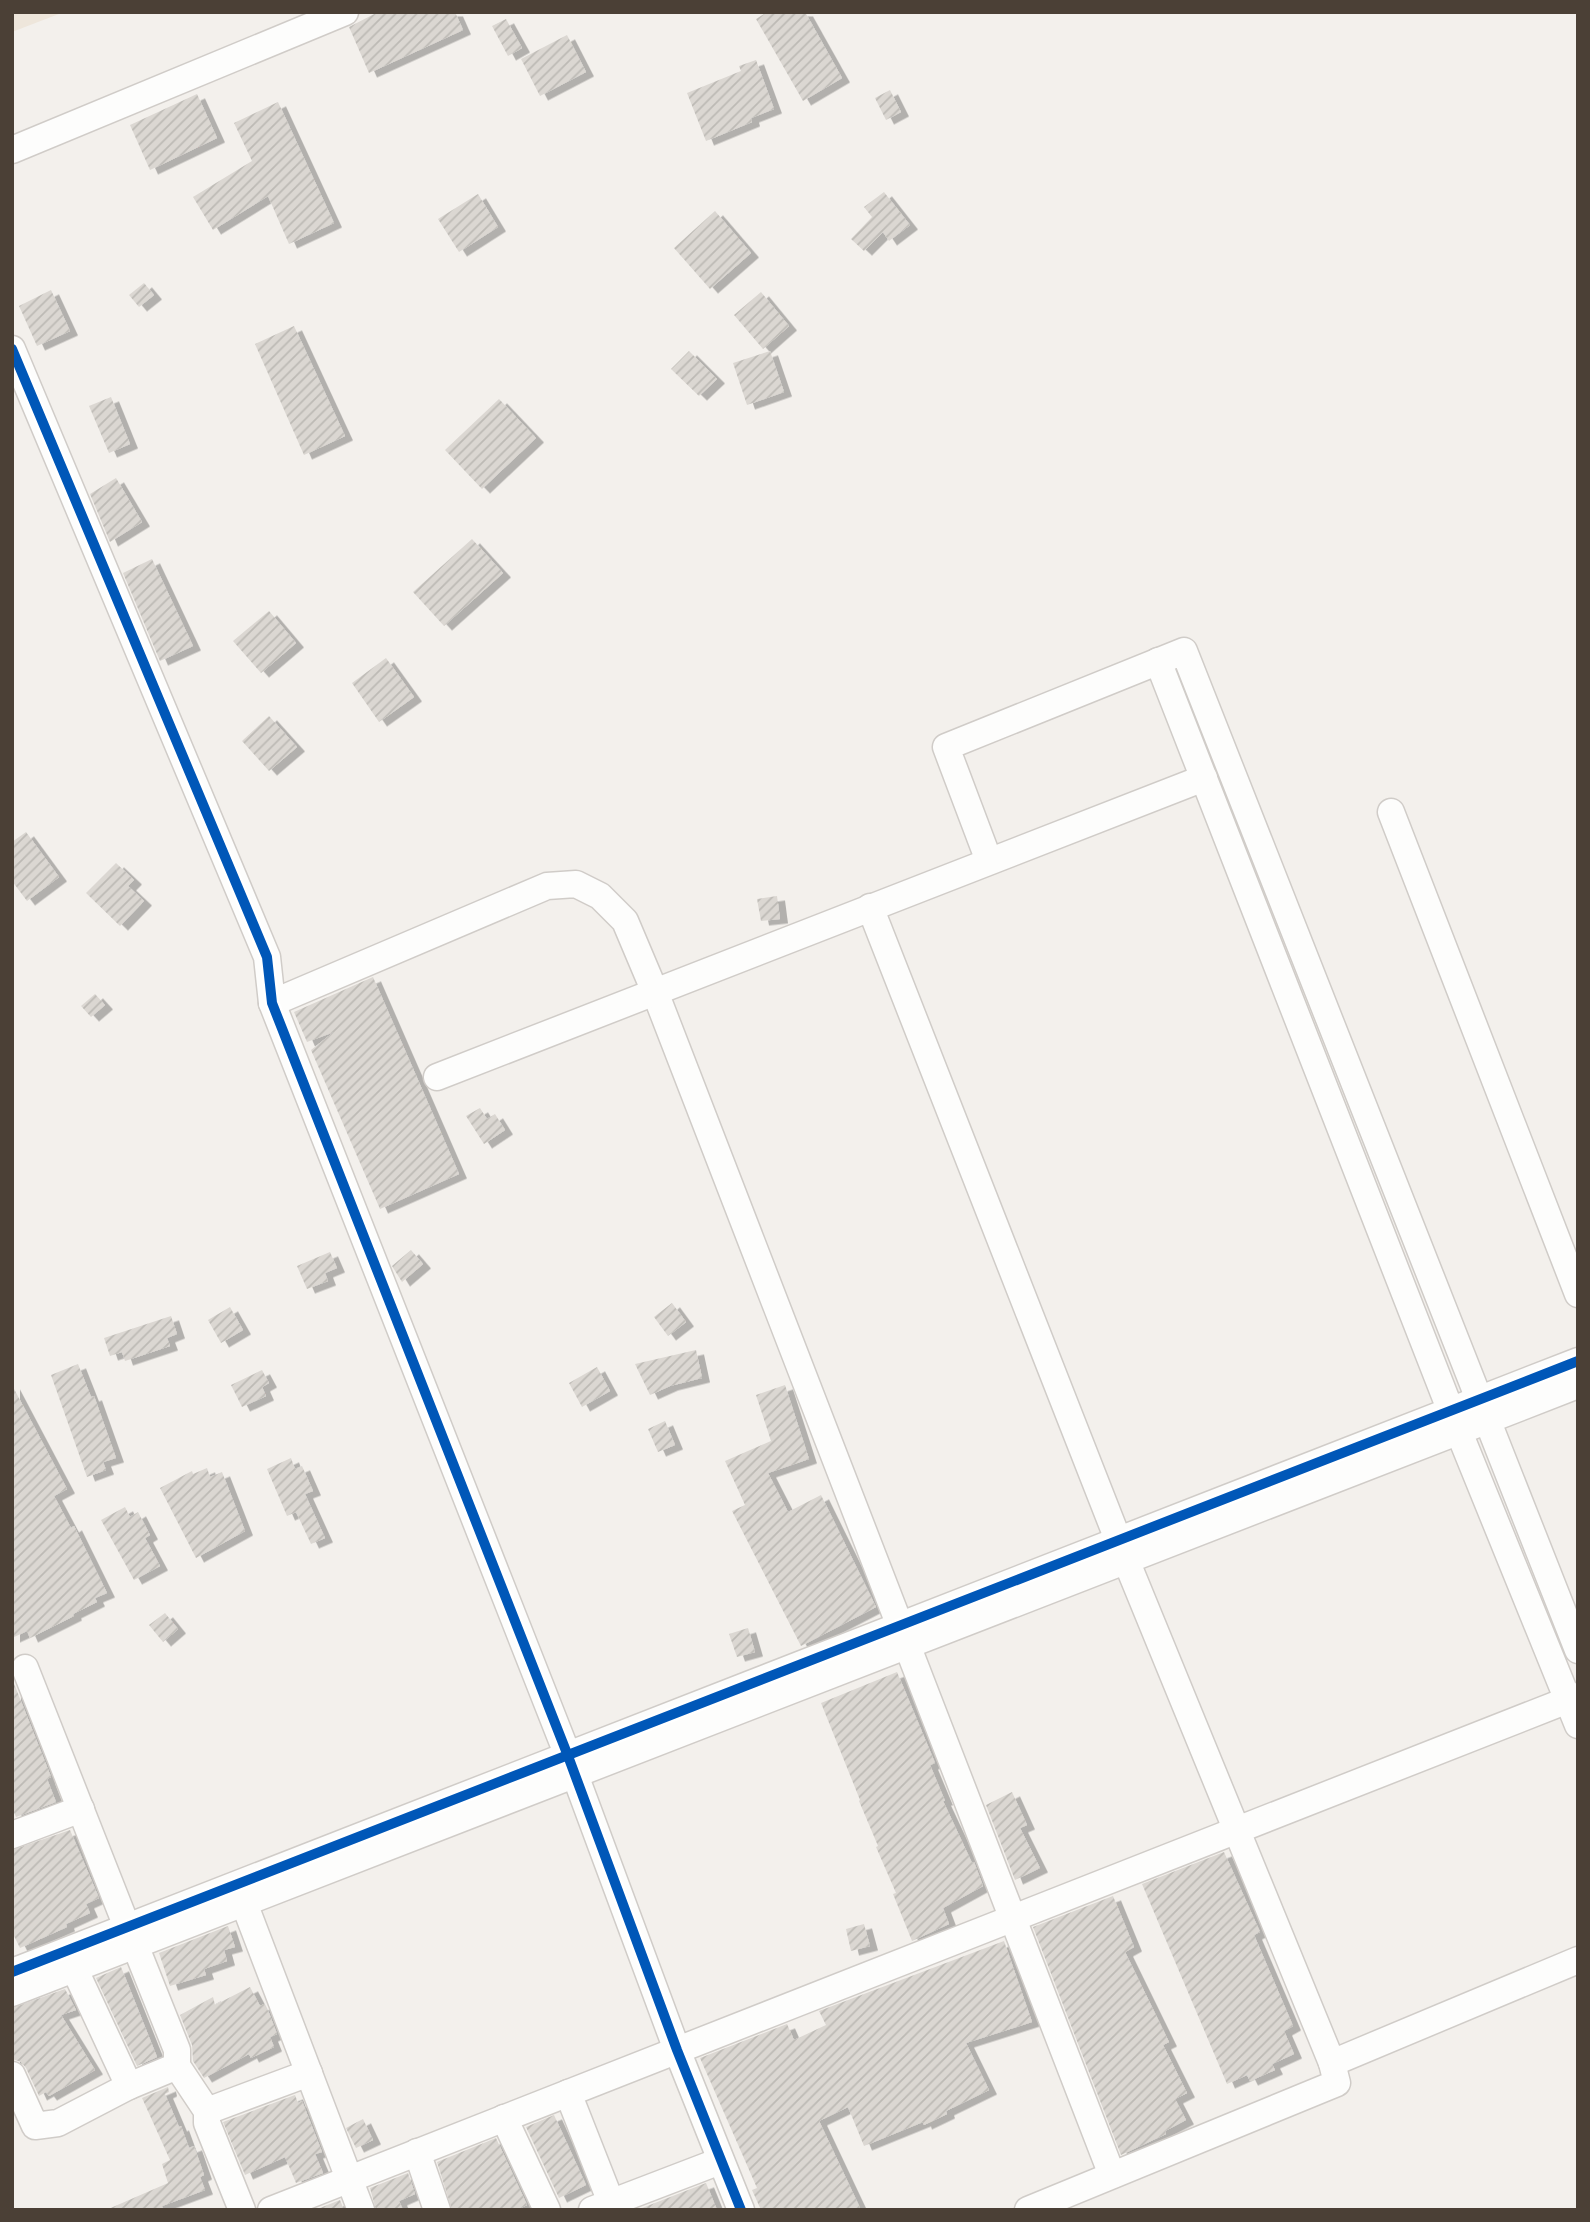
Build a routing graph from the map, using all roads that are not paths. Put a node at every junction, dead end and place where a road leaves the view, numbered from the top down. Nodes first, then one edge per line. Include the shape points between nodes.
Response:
1 (345, 12) edge
2 (12, 150) edge
3 (12, 349) edge
4 (1158, 661) junction
5 (1204, 778) junction
6 (1391, 812) dead end
7 (989, 861) junction
8 (870, 907) junction
9 (654, 992) junction
10 (272, 1003) junction
11 (437, 1077) dead end
12 (1578, 1294) edge
13 (1578, 1361) edge
14 (1578, 1385) edge
15 (1483, 1410) junction
16 (1455, 1421) junction
17 (1122, 1551) junction
18 (904, 1636) junction
19 (1578, 1650) edge
20 (25, 1668) dead end
21 (1573, 1698) edge
22 (1578, 1725) edge
23 (571, 1765) junction
24 (81, 1809) junction
25 (1236, 1830) junction
26 (12, 1835) edge
27 (244, 1903) junction
28 (1013, 1918) junction
29 (131, 1936) junction
30 (1578, 1961) edge
31 (74, 1968) junction
32 (12, 1972) edge
33 (12, 1993) edge
34 (677, 2050) junction
35 (1332, 2063) junction
36 (177, 2066) junction
37 (309, 2073) junction
38 (12, 2075) edge
39 (129, 2086) junction
40 (568, 2093) junction
41 (206, 2111) junction
42 (504, 2118) junction
43 (417, 2152) junction
44 (720, 2161) junction
45 (1112, 2175) junction
46 (349, 2179) junction
47 (289, 2207) edge
48 (606, 2207) edge
49 (243, 2210) edge
50 (361, 2210) edge
51 (437, 2210) edge
52 (547, 2210) edge
53 (741, 2210) edge
54 (1028, 2210) edge

1 - 2 street
3 - 10 street via 267,957
4 - 5 street
4 - 7 street via 946,747
4 - 15 street via 1184,651
5 - 7 street
5 - 16 street
6 - 12 street
7 - 8 street
8 - 9 street
8 - 17 street
9 - 10 street via 625,921 600,896 576,884 547,886
9 - 11 street
9 - 18 street
10 - 23 street
13 - 15 street
14 - 15 street
15 - 16 street
15 - 19 street
16 - 17 street
16 - 21 street
17 - 18 street
17 - 25 street
18 - 23 street
18 - 28 street
20 - 24 street
21 - 22 street
21 - 25 street
23 - 27 street
23 - 29 street
23 - 34 street
24 - 26 street
24 - 29 street
25 - 28 street
25 - 35 street
27 - 29 street
27 - 37 street
28 - 34 street
28 - 45 street
29 - 31 street
29 - 32 street
29 - 36 street via 177,2050
30 - 35 street
31 - 33 street
31 - 39 street
34 - 40 street
34 - 44 street
35 - 45 street via 1337,2083
36 - 39 street
36 - 41 street
37 - 41 street
37 - 46 street
38 - 39 street via 35,2126 58,2123
40 - 42 street
40 - 48 street
41 - 49 street
42 - 43 street
42 - 52 street
43 - 46 street
43 - 51 street
44 - 48 street
44 - 53 street
45 - 54 street
46 - 47 street
46 - 50 street

